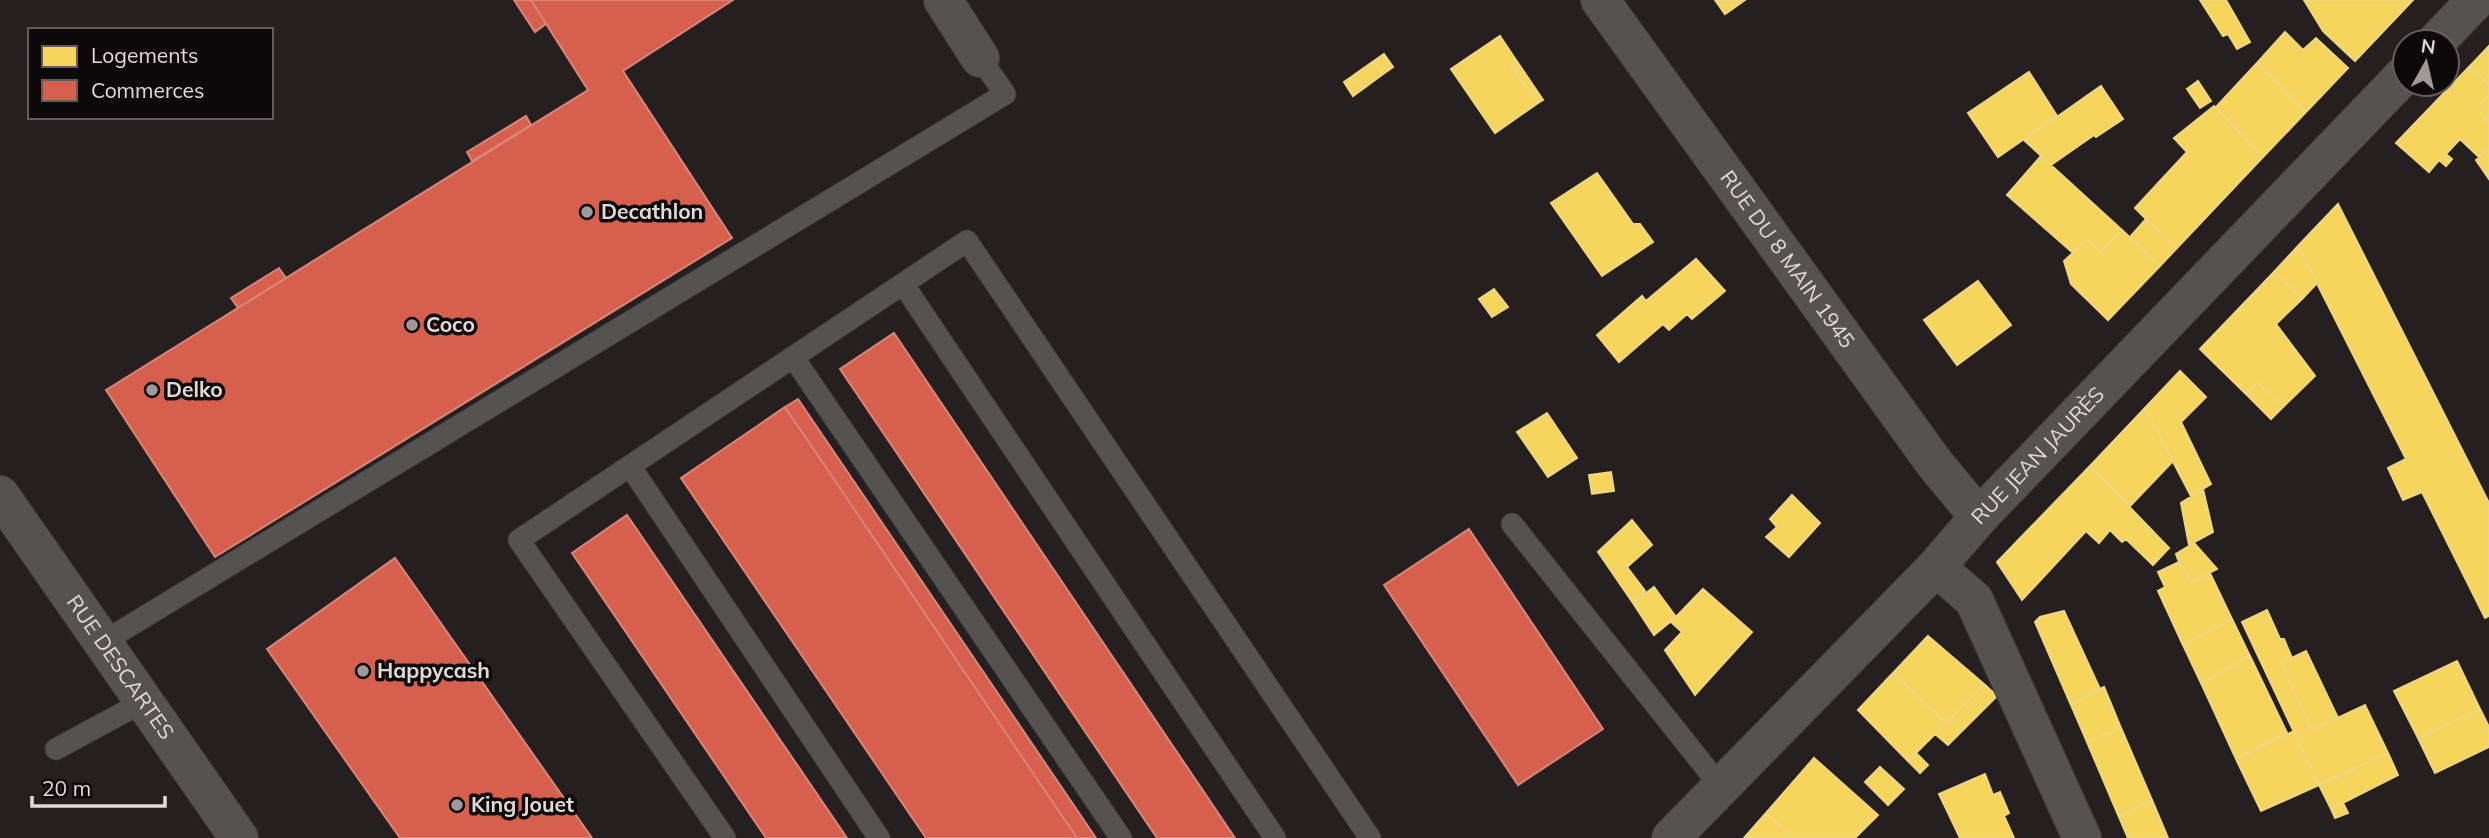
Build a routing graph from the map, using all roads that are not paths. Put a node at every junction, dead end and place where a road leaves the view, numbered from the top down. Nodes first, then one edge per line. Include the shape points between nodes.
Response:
1 (943, 0) edge
2 (1600, 0) edge
3 (2476, 0) edge
4 (2449, 28) edge
5 (980, 58) joint
6 (2391, 89) edge
7 (903, 284) junction
8 (793, 356) junction
9 (631, 466) junction
10 (0, 495) edge
11 (1979, 517) junction
12 (1512, 524) dead end
13 (1936, 567) junction
14 (103, 642) junction
15 (143, 702) junction
16 (56, 750) dead end
17 (1721, 787) junction
18 (239, 838) edge
19 (725, 838) edge
20 (879, 838) edge
21 (1121, 838) edge
22 (1275, 838) edge
23 (1370, 838) edge
24 (1671, 838) edge
25 (2082, 838) edge

1 - 5 main road
2 - 11 main road, RUE DU 8 MAIN 1945 via 1927,453
3 - 4 main road
5 - 14 lane via 1005,94
6 - 11 main road, RUE JEAN JAURÈS
7 - 8 lane
7 - 22 lane
7 - 23 lane via 967,241
8 - 9 lane
8 - 21 lane
9 - 19 lane via 519,540
9 - 20 lane
10 - 14 main road, RUE DESCARTES
11 - 13 main road, RUE JEAN JAURÈS
12 - 17 lane
13 - 17 main road, RUE JEAN JAURÈS
13 - 25 main road via 1974,600
14 - 15 main road, RUE DESCARTES
15 - 16 lane
15 - 18 main road, RUE DESCARTES
17 - 24 main road, RUE JEAN JAURÈS

